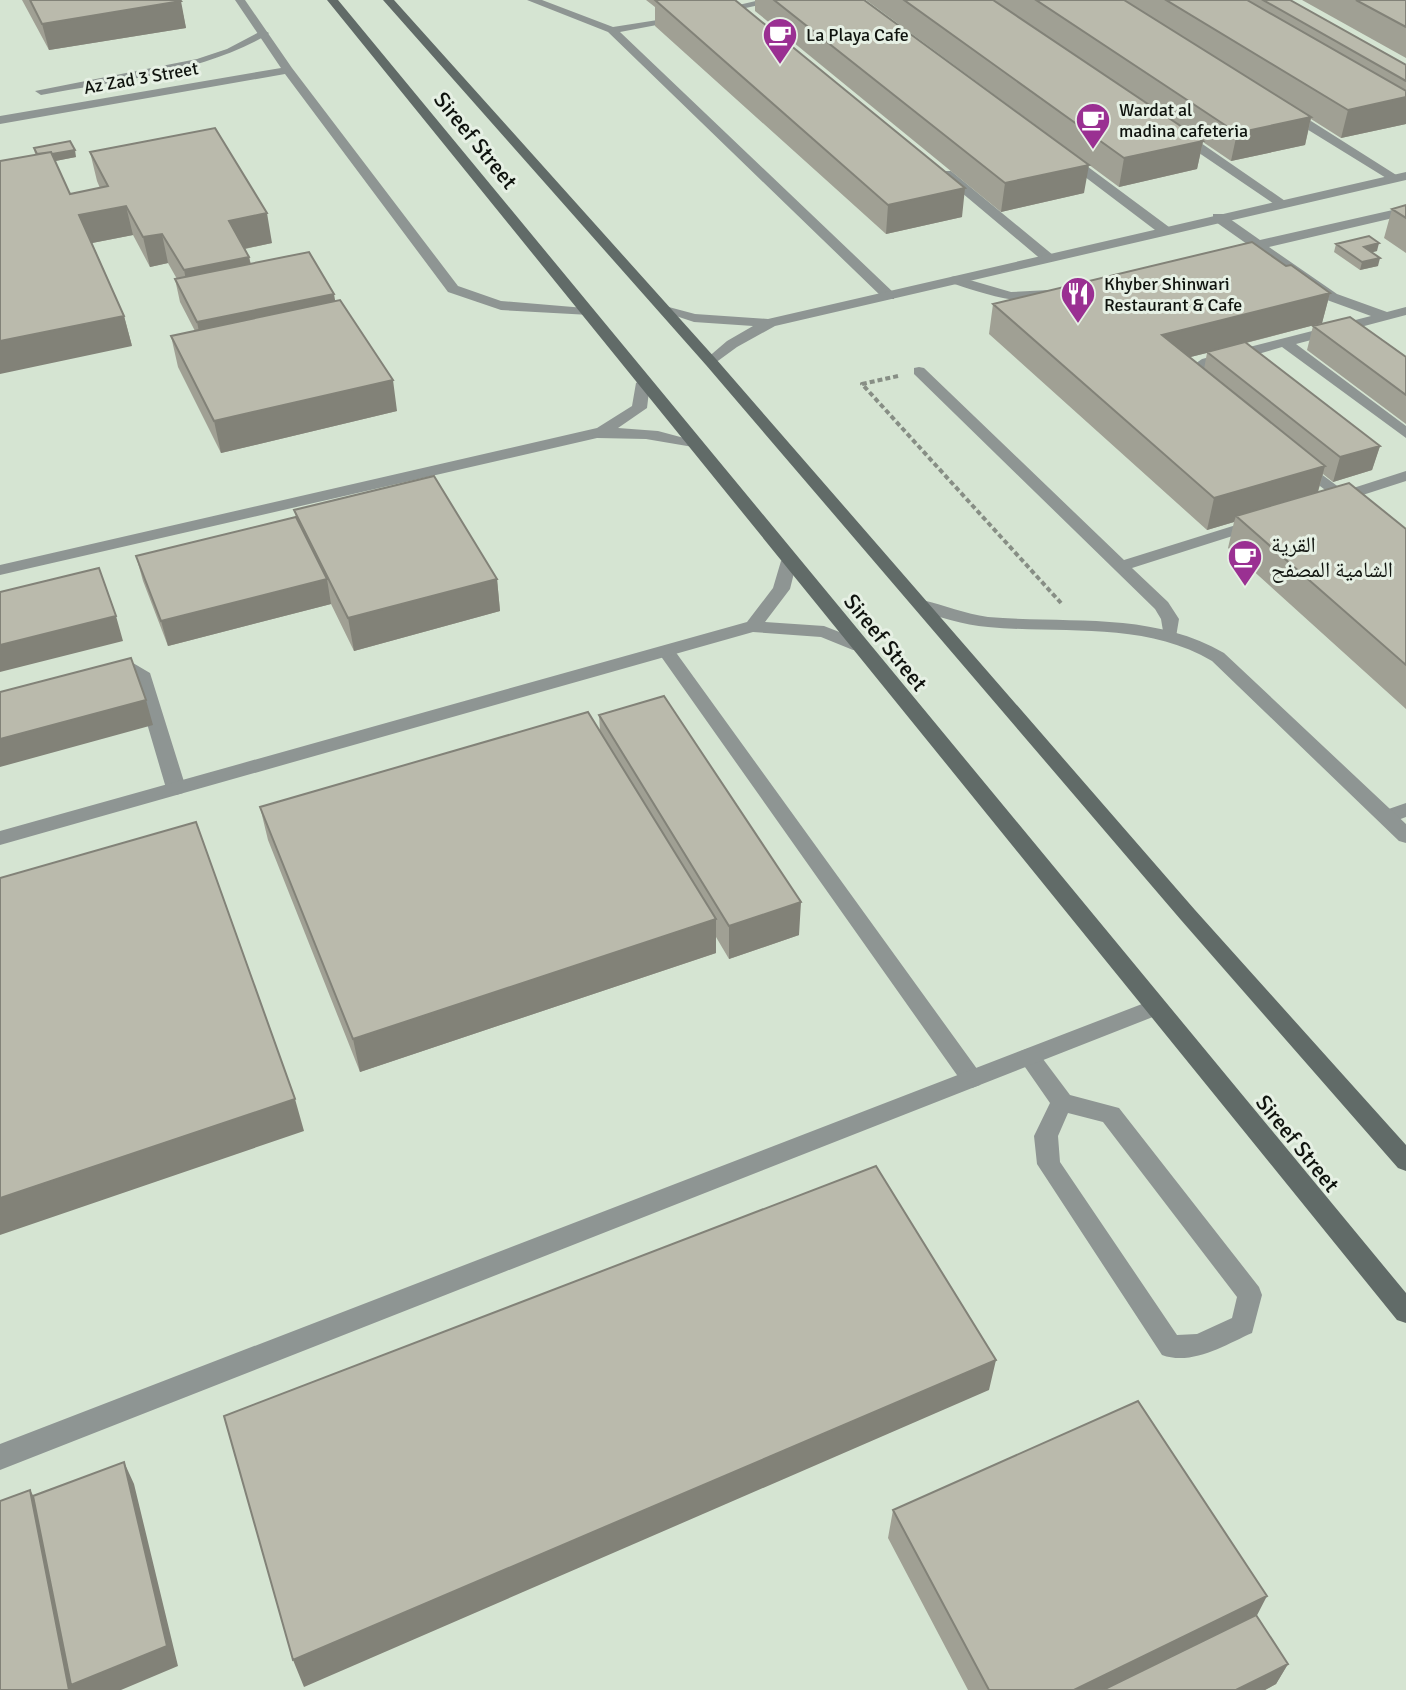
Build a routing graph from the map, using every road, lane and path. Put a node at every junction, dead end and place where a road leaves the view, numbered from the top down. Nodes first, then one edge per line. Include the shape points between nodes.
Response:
1 (240, 0) edge
2 (332, 0) edge
3 (388, 0) edge
4 (532, 0) edge
5 (778, 0) edge
6 (574, 2) dead end
7 (550, 6) junction
8 (743, 6) junction
9 (699, 14) edge
10 (755, 16) edge
11 (685, 17) edge
12 (612, 30) junction
13 (263, 33) junction
14 (288, 70) junction
15 (41, 91) dead end
16 (1277, 105) edge
17 (0, 120) edge
18 (1165, 123) edge
19 (1053, 147) edge
20 (938, 167) edge
21 (1400, 177) edge
22 (1282, 203) junction
23 (1406, 211) edge
24 (1218, 217) junction
25 (1164, 230) junction
26 (1257, 245) junction
27 (1211, 256) edge
28 (1048, 258) junction
29 (956, 280) junction
30 (1057, 292) edge
31 (889, 296) junction
32 (665, 310) junction
33 (1406, 311) edge
34 (585, 312) junction
35 (1387, 317) junction
36 (770, 323) junction
37 (1406, 325) edge
38 (1285, 342) junction
39 (711, 362) junction
40 (919, 371) joint
41 (643, 383) junction
42 (1213, 392) edge
43 (597, 433) junction
44 (1406, 433) edge
45 (693, 445) junction
46 (1283, 449) edge
47 (1406, 476) edge
48 (1334, 499) junction
49 (1363, 514) edge
50 (1268, 520) edge
51 (789, 561) junction
52 (1121, 566) junction
53 (0, 570) edge
54 (922, 605) junction
55 (1065, 607) dead end
56 (753, 626) junction
57 (1170, 633) junction
58 (859, 646) junction
59 (666, 651) junction
60 (90, 678) edge
61 (176, 788) junction
62 (1396, 814) edge
63 (1406, 836) edge
64 (0, 838) edge
65 (1155, 1007) junction
66 (1029, 1057) junction
67 (972, 1079) junction
68 (1062, 1102) junction
69 (1406, 1161) edge
70 (1406, 1312) edge
71 (0, 1457) edge

1 - 13 street
2 - 34 main road, Sireef Street
3 - 32 main road, Sireef Street
4 - 7 street
5 - 8 street
6 - 7 street
7 - 12 street
8 - 9 street
8 - 10 street
11 - 12 street
12 - 31 street
13 - 14 street
13 - 15 street via 199,62
14 - 17 street, Az Zad 3 Street
14 - 34 street via 453,289 476,301 510,308
16 - 21 street
18 - 22 street
19 - 25 street
20 - 28 street
21 - 22 street
22 - 24 street
23 - 26 street
24 - 25 street
24 - 26 street
25 - 28 street
26 - 27 street
26 - 35 street via 1332,297
28 - 29 street
29 - 30 street via 1010,296
29 - 31 street
31 - 36 street
32 - 36 street via 694,318
32 - 39 main road, Sireef Street
33 - 35 street
34 - 41 main road, Sireef Street
35 - 37 street
35 - 38 street
36 - 39 street via 749,332
38 - 42 street via 1196,368 1195,375
38 - 44 street
39 - 54 main road, Sireef Street
40 - 52 street
40 - 55 path via 862,384
41 - 43 street via 639,408
41 - 45 main road, Sireef Street
43 - 45 street via 669,436
43 - 53 street
45 - 51 main road, Sireef Street
46 - 48 street
47 - 48 street
48 - 49 street
50 - 52 street
51 - 56 street via 781,589
51 - 58 main road, Sireef Street
52 - 57 street via 1162,606
54 - 57 street via 985,622
54 - 69 main road, Sireef Street
56 - 58 street via 824,632
56 - 59 street
57 - 62 street via 1218,657
58 - 65 main road, Sireef Street
59 - 61 street
59 - 67 street
60 - 61 street via 127,669 141,673
61 - 64 street
62 - 63 street
65 - 66 street
65 - 70 main road, Sireef Street
66 - 67 street
66 - 68 street
67 - 71 street
68 - 68 street via 1046,1136 1049,1164 1171,1347 1199,1345 1243,1325 1250,1295 1111,1115

